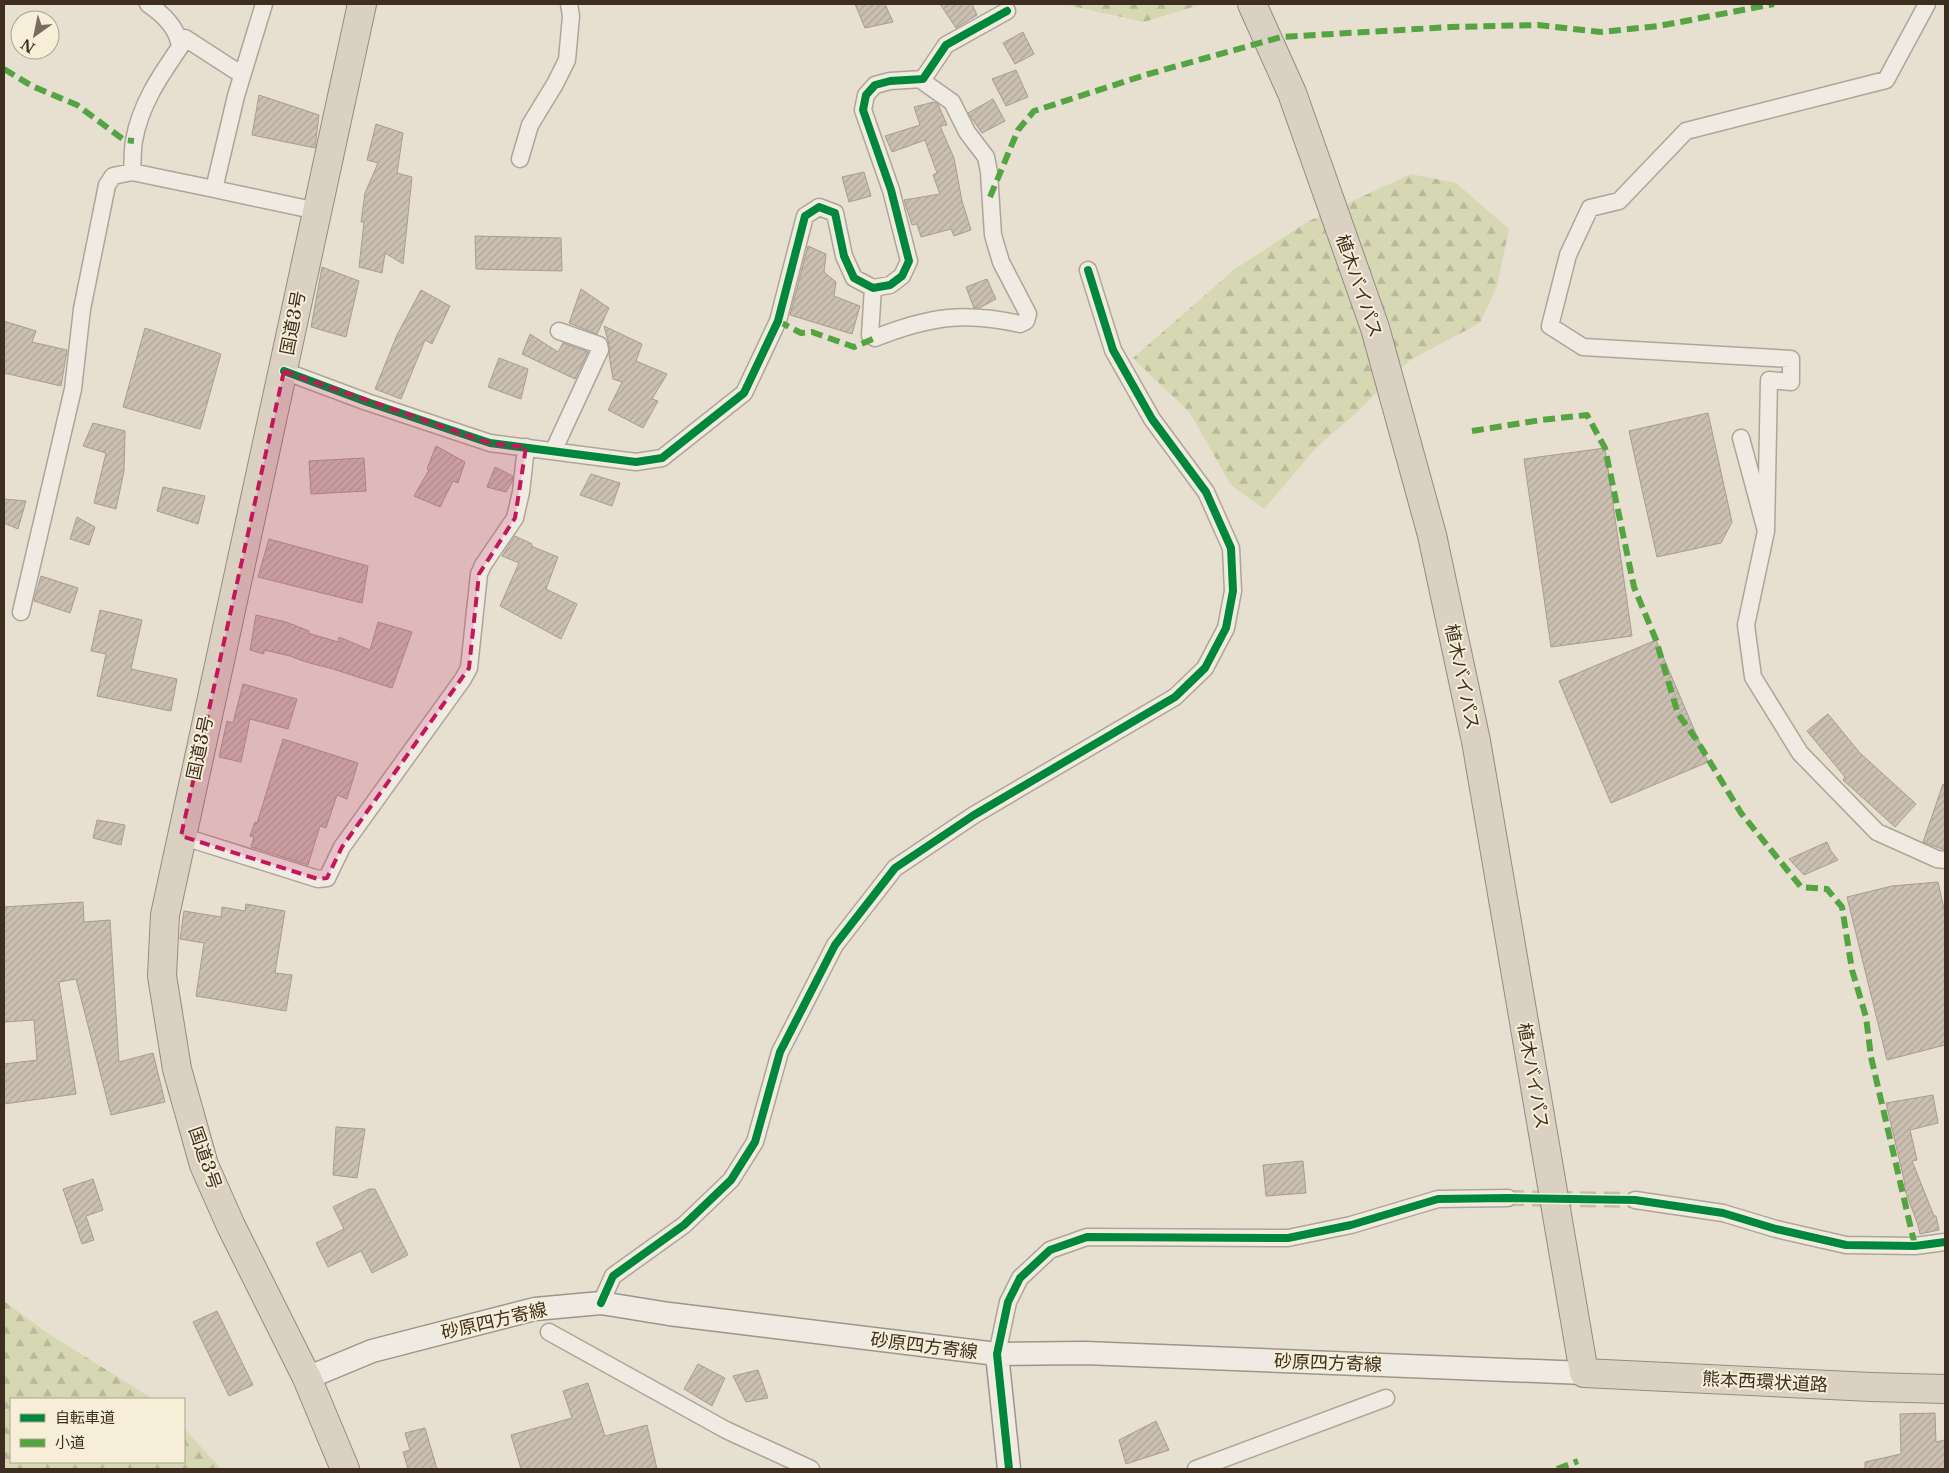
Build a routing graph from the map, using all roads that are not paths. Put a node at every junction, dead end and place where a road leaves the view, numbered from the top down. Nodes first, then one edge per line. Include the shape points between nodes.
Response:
1 (148, 4) edge
2 (264, 4) edge
3 (362, 4) edge
4 (569, 4) edge
5 (1252, 4) edge
6 (1927, 4) edge
7 (1007, 11) dead end
8 (179, 38) junction
9 (243, 73) junction
10 (923, 79) junction
11 (520, 159) dead end
12 (132, 172) junction
13 (214, 188) junction
14 (317, 211) junction
15 (1088, 270) dead end
16 (873, 288) junction
17 (559, 331) dead end
18 (284, 371) junction
19 (1741, 438) dead end
20 (526, 447) junction
21 (556, 451) junction
22 (1766, 531) junction
23 (21, 612) dead end
24 (181, 836) junction
25 (1945, 860) edge
26 (1508, 1198) tunnel mouth
27 (1635, 1200) tunnel mouth
28 (1945, 1242) edge
29 (601, 1302) junction
30 (549, 1332) dead end
31 (997, 1354) junction
32 (1584, 1373) junction
33 (307, 1378) junction
34 (1945, 1389) edge
35 (1386, 1398) dead end
36 (344, 1469) edge
37 (811, 1469) edge
38 (1009, 1469) edge
39 (1196, 1469) edge

1 - 8 street via 160,12
2 - 9 street
3 - 14 highway, 国道3号
4 - 11 street via 567,60 530,125
5 - 32 highway, 植木バイパス via 1292,93 1374,328 1432,535 1476,741
6 - 22 street via 1886,80 1686,131 1619,201 1590,208 1568,255 1550,326 1583,347 1791,359 1791,382 1769,380
7 - 10 street via 946,45
8 - 9 street via 185,38
8 - 12 street via 180,48 145,104 134,141
9 - 13 street
10 - 16 street via 875,85 866,95 863,110 892,190 909,261 902,276 890,285
10 - 16 street via 952,102 967,132 986,157 993,235 1001,262 1028,314 1026,322 1020,324 963,316 934,319 875,338 870,335
12 - 13 street
12 - 23 street via 113,176 107,185 82,309 73,389
13 - 14 street
14 - 18 highway, 国道3号
15 - 29 street via 1113,350 1152,418 1206,492 1231,548 1234,590 1226,628 1205,668 1175,697 974,815 895,868 835,945 780,1052 755,1142 731,1180 684,1225 613,1276
16 - 21 street via 854,278 844,256 835,213 819,207 804,216 778,321 744,393 662,458 636,462
17 - 21 street via 599,345 600,350
18 - 20 street via 490,443
18 - 24 highway, 国道3号
19 - 22 street
20 - 21 street
20 - 24 street via 515,518 479,574 469,668 342,847 327,878 318,879
22 - 25 street via 1746,625 1753,677 1800,753 1877,832
24 - 33 highway, 国道3号 via 165,915 162,976 177,1069 204,1165
26 - 31 street via 1438,1199 1351,1225 1288,1238 1087,1237 1050,1250 1020,1278 1008,1302
27 - 28 street via 1723,1213 1846,1245 1915,1246
29 - 31 main road, 砂原四方寄線 via 669,1314
29 - 33 main road, 砂原四方寄線 via 535,1308 372,1351
30 - 37 street via 726,1430
31 - 32 main road, 砂原四方寄線 via 1085,1353
31 - 38 main road
32 - 34 highway, 熊本西環状道路
33 - 36 highway, 国道3号
35 - 39 street

